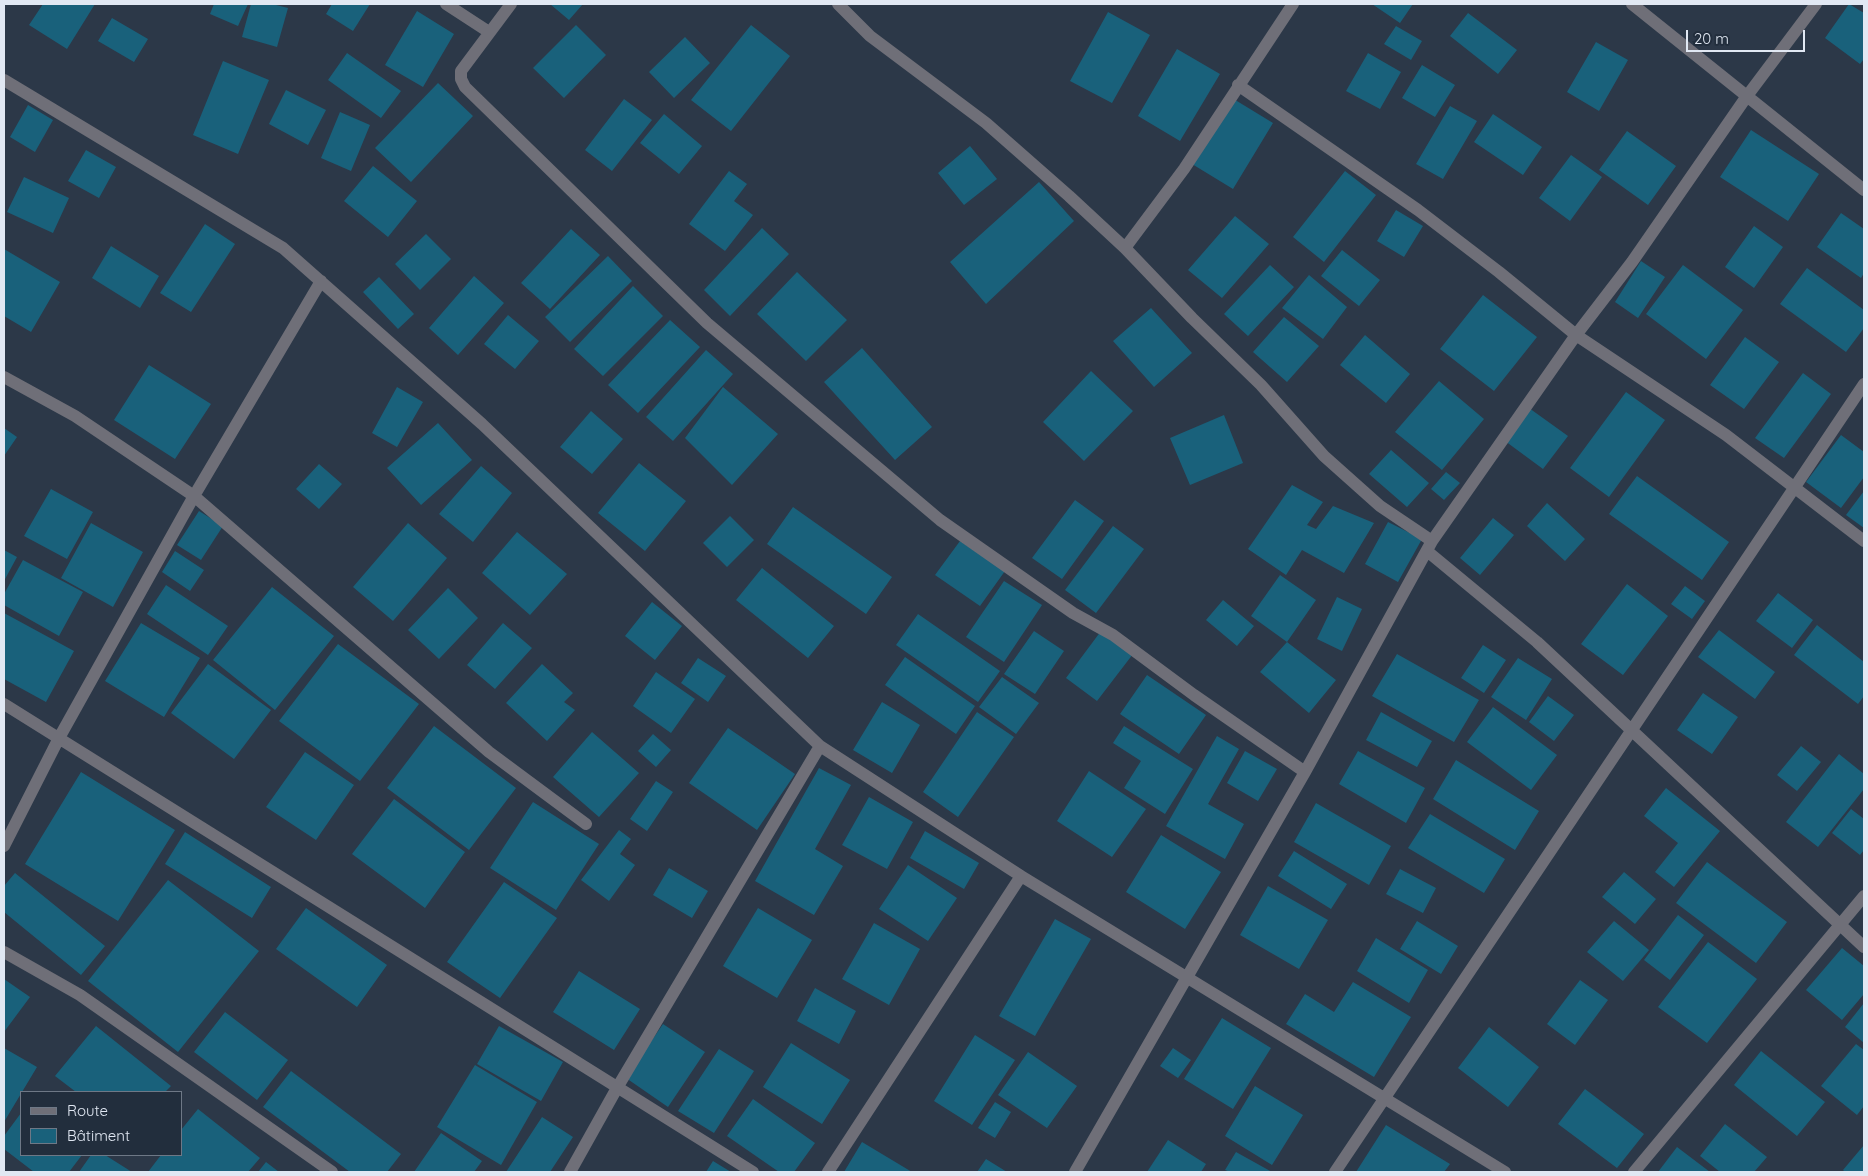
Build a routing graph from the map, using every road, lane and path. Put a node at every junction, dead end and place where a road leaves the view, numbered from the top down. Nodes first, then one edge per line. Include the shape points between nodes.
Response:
1 (446, 4) edge
2 (510, 4) edge
3 (838, 4) edge
4 (1293, 4) edge
5 (1632, 4) edge
6 (1816, 4) edge
7 (489, 32) junction
8 (4, 80) edge
9 (1238, 85) junction
10 (1747, 96) junction
11 (1864, 190) edge
12 (1125, 248) junction
13 (321, 281) junction
14 (1576, 335) junction
15 (4, 377) edge
16 (1864, 384) edge
17 (1796, 487) junction
18 (194, 496) junction
19 (1864, 541) edge
20 (1430, 546) junction
21 (4, 704) edge
22 (1631, 731) junction
23 (59, 738) junction
24 (820, 746) junction
25 (1305, 772) junction
26 (586, 824) dead end
27 (4, 846) edge
28 (1021, 876) junction
29 (1864, 896) edge
30 (1840, 925) junction
31 (1864, 947) edge
32 (4, 952) edge
33 (1188, 977) junction
34 (616, 1088) junction
35 (1384, 1099) junction
36 (332, 1172) edge
37 (570, 1172) edge
38 (753, 1172) edge
39 (828, 1172) edge
40 (1075, 1172) edge
41 (1335, 1172) edge
42 (1505, 1172) edge
43 (1634, 1172) edge

1 - 7 street
2 - 7 street
3 - 12 street via 870,36 986,123
4 - 9 street
5 - 10 street
6 - 10 street
7 - 25 street via 462,71 461,79 465,86 707,323 940,520 1073,613 1113,635
8 - 13 street via 283,248
9 - 12 street via 1184,169
9 - 14 street via 1418,210
10 - 11 street
10 - 14 street via 1632,262
12 - 20 street via 1261,385 1324,456
13 - 18 street
13 - 24 street via 482,424
14 - 17 street via 1726,435
14 - 20 street
15 - 18 street via 75,416
16 - 17 street
17 - 19 street
17 - 22 street
18 - 23 street
18 - 26 street via 489,752
20 - 22 street
20 - 25 street
21 - 23 street
22 - 30 street
22 - 35 street
23 - 27 street
23 - 34 street
24 - 28 street
24 - 34 street
25 - 33 street
28 - 33 street
28 - 39 street
29 - 30 street
30 - 31 street
30 - 43 street
32 - 36 street via 80,995
33 - 35 street
33 - 40 street
34 - 37 street
34 - 38 street
35 - 41 street
35 - 42 street

